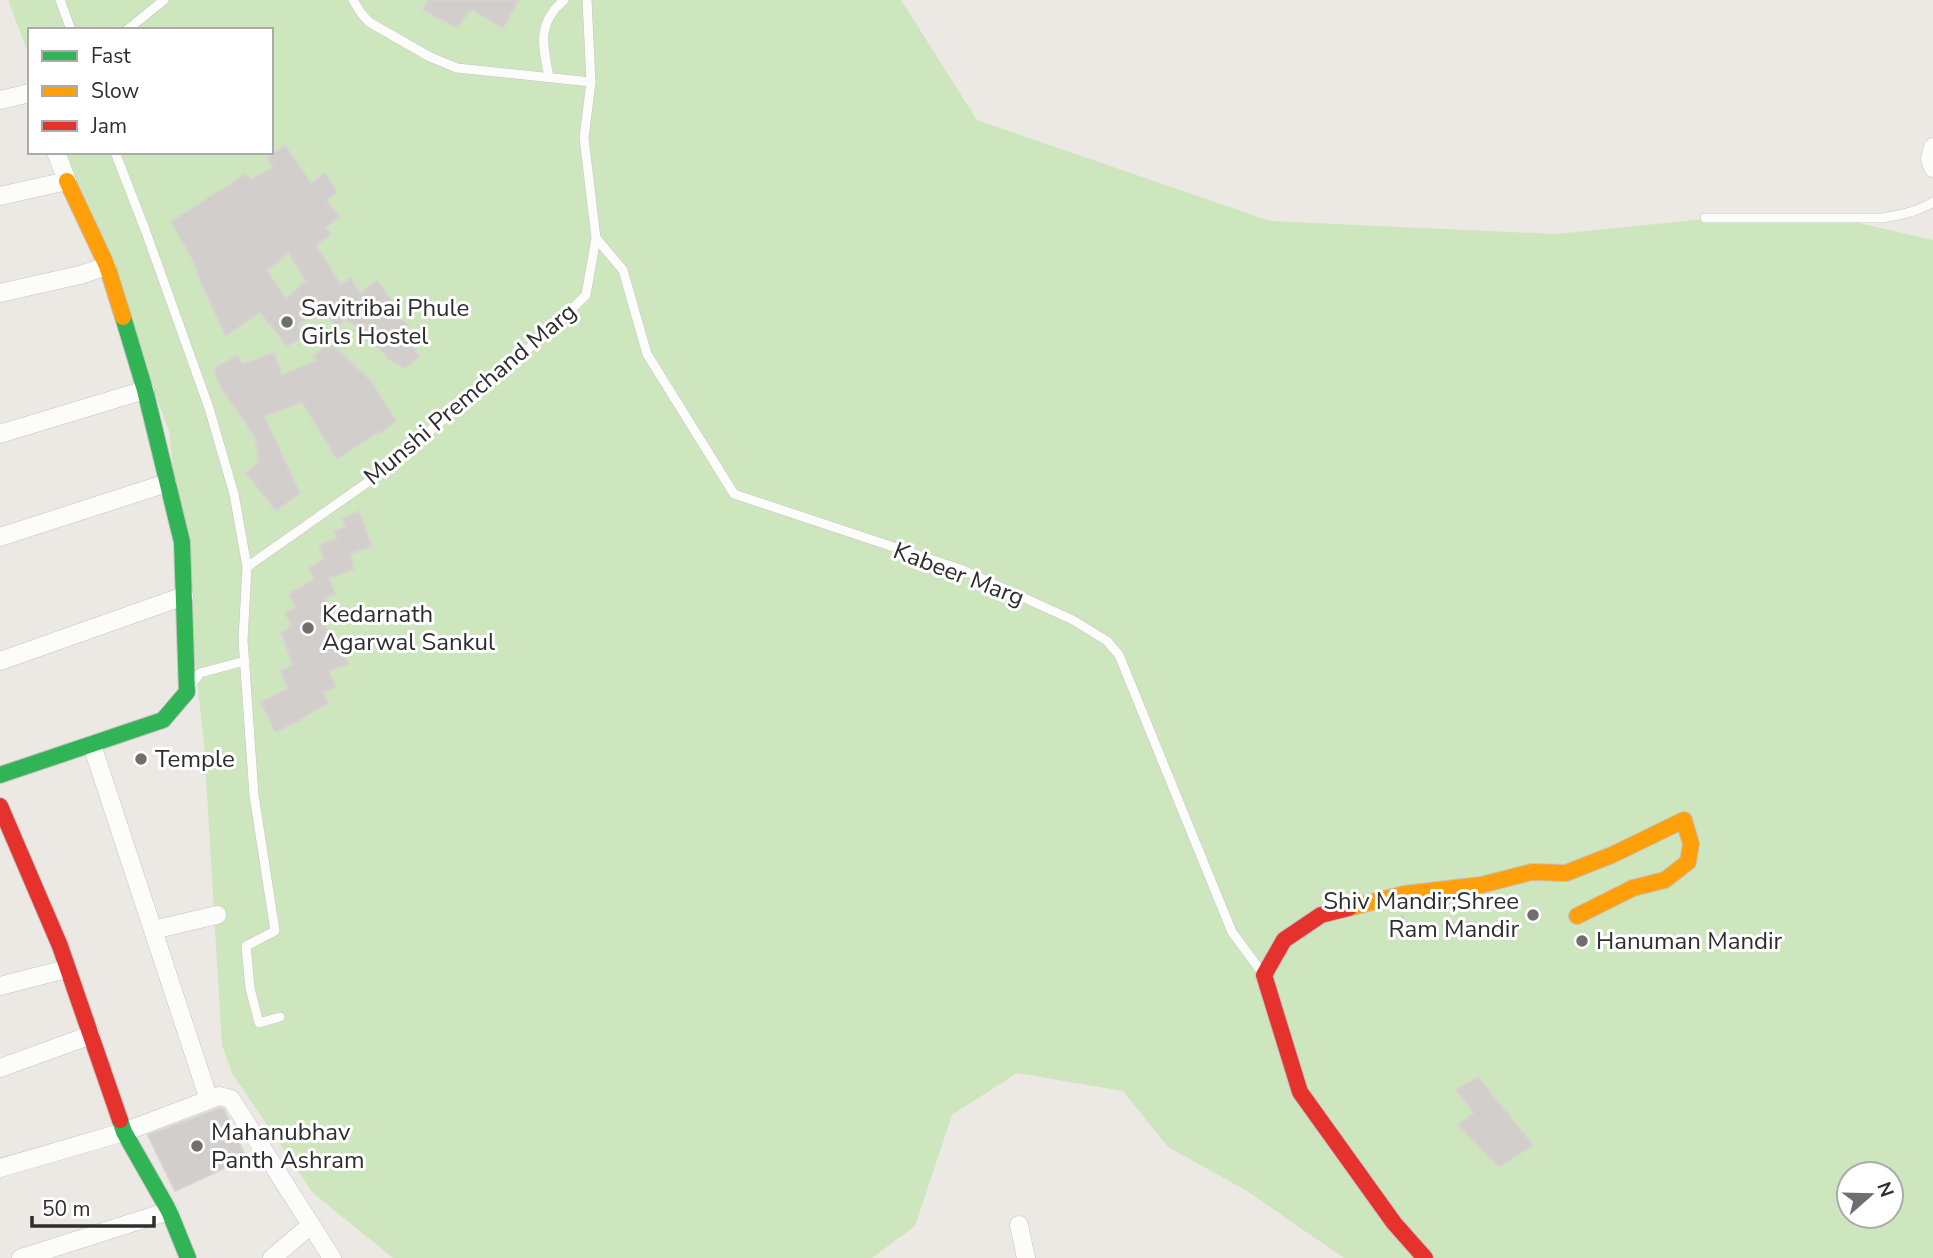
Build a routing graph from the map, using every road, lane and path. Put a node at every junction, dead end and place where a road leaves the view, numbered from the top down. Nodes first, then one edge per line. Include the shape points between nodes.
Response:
1 (60, 0) edge
2 (164, 0) edge
3 (353, 0) edge
4 (564, 0) edge
5 (587, 0) edge
6 (70, 28) edge
7 (129, 28) edge
8 (549, 78) junction
9 (591, 82) junction
10 (28, 93) edge
11 (0, 100) edge
12 (1933, 146) edge
13 (57, 154) edge
14 (116, 154) edge
15 (1933, 168) edge
16 (67, 181) junction
17 (0, 196) edge
18 (1933, 202) edge
19 (1705, 218) dead end
20 (596, 238) junction
21 (107, 267) junction
22 (0, 293) edge
23 (145, 390) junction
24 (0, 434) edge
25 (167, 483) junction
26 (0, 537) edge
27 (247, 567) junction
28 (184, 596) junction
29 (0, 661) edge
30 (245, 661) junction
31 (187, 691) junction
32 (92, 745) junction
33 (0, 775) edge
34 (0, 806) edge
35 (1390, 897) junction
36 (217, 915) dead end
37 (1577, 916) dead end
38 (1522, 929) dead end
39 (153, 930) junction
40 (66, 969) junction
41 (1264, 975) junction
42 (0, 986) edge
43 (280, 1017) dead end
44 (91, 1035) junction
45 (0, 1068) edge
46 (209, 1100) junction
47 (124, 1132) junction
48 (0, 1168) edge
49 (169, 1212) junction
50 (311, 1224) junction
51 (1019, 1225) dead end
52 (21, 1258) edge
53 (188, 1258) edge
54 (272, 1258) edge
55 (332, 1258) edge
56 (1026, 1258) edge
57 (1425, 1258) edge

1 - 6 lane
2 - 7 lane
3 - 8 lane via 369,22 444,64
4 - 8 lane via 549,16 544,31
5 - 9 lane, Munshi Premchand Marg
8 - 9 lane
9 - 20 lane, Munshi Premchand Marg via 584,138
10 - 11 street
12 - 15 street
13 - 16 street
14 - 27 lane via 209,408 234,494
16 - 17 street
16 - 21 street
18 - 19 lane via 1904,215 1882,218
20 - 27 lane, Munshi Premchand Marg via 586,295 545,335 385,470
20 - 41 lane, Kabeer Marg via 623,270 646,354 734,494 963,570 1073,620 1107,641 1118,655 1232,932
21 - 22 street
21 - 23 street
23 - 24 street
23 - 25 street
25 - 26 street
25 - 28 street via 183,542
27 - 30 lane
28 - 29 street
28 - 31 street
30 - 31 lane via 200,673
30 - 43 lane via 254,795 275,931 246,946 250,988 259,1023
31 - 32 street via 163,720
32 - 33 street
32 - 39 street
34 - 40 street
35 - 37 street via 1481,885 1532,872 1566,873 1684,820 1691,844 1688,862 1665,880 1633,888
35 - 38 path via 1416,934 1458,921
35 - 41 street via 1321,915 1284,940
36 - 39 street
39 - 46 street
40 - 42 street
40 - 44 street
41 - 57 street via 1300,1092 1394,1223
44 - 45 street
44 - 47 street
46 - 47 street
46 - 50 street via 230,1098
47 - 48 street
47 - 49 street
49 - 52 street
49 - 53 street
50 - 54 street
50 - 55 street
51 - 56 street

